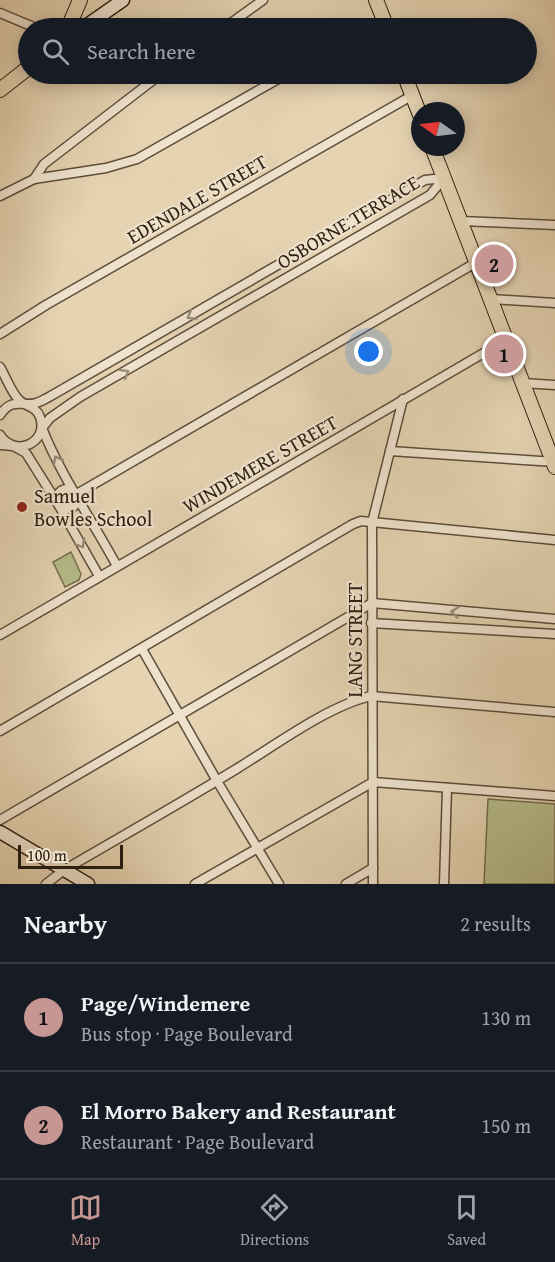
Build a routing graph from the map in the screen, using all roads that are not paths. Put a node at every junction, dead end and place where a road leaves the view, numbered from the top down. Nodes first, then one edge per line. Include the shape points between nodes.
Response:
1 (80, 0) edge
2 (123, 0) edge
3 (263, 0) edge
4 (376, 0) edge
5 (0, 13) edge
6 (72, 18) edge
7 (97, 18) edge
8 (238, 18) edge
9 (383, 18) edge
10 (18, 20) edge
11 (18, 76) edge
12 (148, 84) edge
13 (269, 84) edge
14 (408, 84) edge
15 (0, 90) edge
16 (413, 95) junction
17 (415, 102) edge
18 (435, 156) edge
19 (34, 178) junction
20 (444, 178) junction
21 (0, 196) edge
22 (383, 204) junction
23 (389, 218) junction
24 (461, 221) junction
25 (555, 225) edge
26 (312, 246) junction
27 (294, 256) junction
28 (318, 260) junction
29 (477, 262) junction
30 (301, 270) junction
31 (236, 290) junction
32 (492, 299) junction
33 (217, 301) junction
34 (555, 303) edge
35 (243, 304) junction
36 (224, 315) junction
37 (0, 334) edge
38 (159, 334) junction
39 (506, 340) junction
40 (142, 344) junction
41 (168, 348) junction
42 (150, 358) junction
43 (0, 367) edge
44 (99, 368) junction
45 (84, 377) junction
46 (108, 382) junction
47 (522, 383) junction
48 (555, 385) edge
49 (91, 391) junction
50 (403, 399) junction
51 (24, 403) junction
52 (0, 415) edge
53 (42, 428) junction
54 (0, 435) edge
55 (0, 445) edge
56 (12, 446) junction
57 (390, 451) junction
58 (554, 463) edge
59 (75, 495) junction
60 (58, 504) junction
61 (372, 523) junction
62 (555, 540) edge
63 (117, 566) junction
64 (99, 576) junction
65 (372, 603) junction
66 (483, 614) junction
67 (555, 619) edge
68 (371, 622) junction
69 (482, 629) junction
70 (555, 634) edge
71 (0, 635) edge
72 (142, 649) junction
73 (372, 696) junction
74 (555, 712) edge
75 (180, 715) junction
76 (0, 731) edge
77 (217, 781) junction
78 (373, 782) junction
79 (447, 788) junction
80 (555, 796) edge
81 (0, 820) edge
82 (0, 832) edge
83 (258, 847) junction
84 (373, 868) junction
85 (64, 870) junction
86 (46, 884) edge
87 (88, 884) edge
88 (195, 884) edge
89 (279, 884) edge
90 (346, 884) edge
91 (373, 884) edge
92 (444, 884) edge

1 - 6 main road
2 - 7 street
3 - 8 street
4 - 9 main road
5 - 10 street
11 - 15 main road
12 - 19 street via 44,164
13 - 19 street via 137,159 106,168
14 - 16 main road
16 - 17 main road
16 - 37 street, EDENDALE STREET
18 - 20 main road
19 - 21 street
20 - 22 street, OSBORNE TERRACE via 425,180
20 - 23 street, OSBORNE TERRACE via 430,195
20 - 24 main road
22 - 23 street
22 - 26 street, OSBORNE TERRACE
23 - 28 street, OSBORNE TERRACE
24 - 25 street
24 - 29 main road
26 - 27 street, OSBORNE TERRACE
26 - 28 street
27 - 30 street
27 - 31 street, OSBORNE TERRACE
28 - 30 street, OSBORNE TERRACE
29 - 32 main road
29 - 59 street
30 - 35 street, OSBORNE TERRACE
31 - 33 street, OSBORNE TERRACE
31 - 35 street
32 - 34 street
32 - 39 main road
33 - 36 street
33 -> 38 street, OSBORNE TERRACE
35 - 36 street, OSBORNE TERRACE
36 - 41 street, OSBORNE TERRACE
38 - 40 street, OSBORNE TERRACE
38 - 41 street
39 - 47 main road
39 - 50 street, WINDEMERE STREET
40 - 42 street
40 - 44 street, OSBORNE TERRACE
41 - 42 street, OSBORNE TERRACE
46 -> 42 street, OSBORNE TERRACE
43 - 51 street
44 - 45 street, OSBORNE TERRACE
44 - 46 street
45 - 49 street
45 - 51 street, OSBORNE TERRACE via 34,404
46 - 49 street, OSBORNE TERRACE
47 - 48 street
47 - 58 main road
49 - 53 street, OSBORNE TERRACE
50 - 57 street, LANG STREET
50 - 63 street, WINDEMERE STREET
51 - 52 street, OSBORNE TERRACE via 9,405
51 - 53 street via 38,412
53 - 56 street, OSBORNE TERRACE via 31,444
59 -> 53 street
54 - 56 street
55 - 56 street
56 - 60 street via 26,453
57 - 58 street
57 - 61 street, LANG STREET
59 - 60 street via 69,490 62,491 57,497
59 - 60 street via 76,503 70,509
59 - 63 street
60 -> 64 street
61 - 62 street
61 - 65 street, LANG STREET
61 - 72 street via 353,524
63 - 64 street, WINDEMERE STREET
64 - 71 street, WINDEMERE STREET
66 -> 65 street
65 - 68 street, LANG STREET
65 - 75 street
66 - 67 street
66 - 69 street
68 - 69 street
68 - 73 street, LANG STREET
69 - 70 street
72 - 75 street
72 - 76 street
73 - 74 street
73 - 77 street via 340,707
73 - 78 street, LANG STREET
75 - 77 street
75 - 81 street
77 - 83 street
77 - 85 street
78 - 79 street
78 - 83 street
78 - 84 street, LANG STREET
79 - 80 street
79 - 92 street
82 - 85 street
83 - 88 street
83 - 89 street
84 - 90 street
84 - 91 street, LANG STREET
85 - 86 street
85 - 87 street

